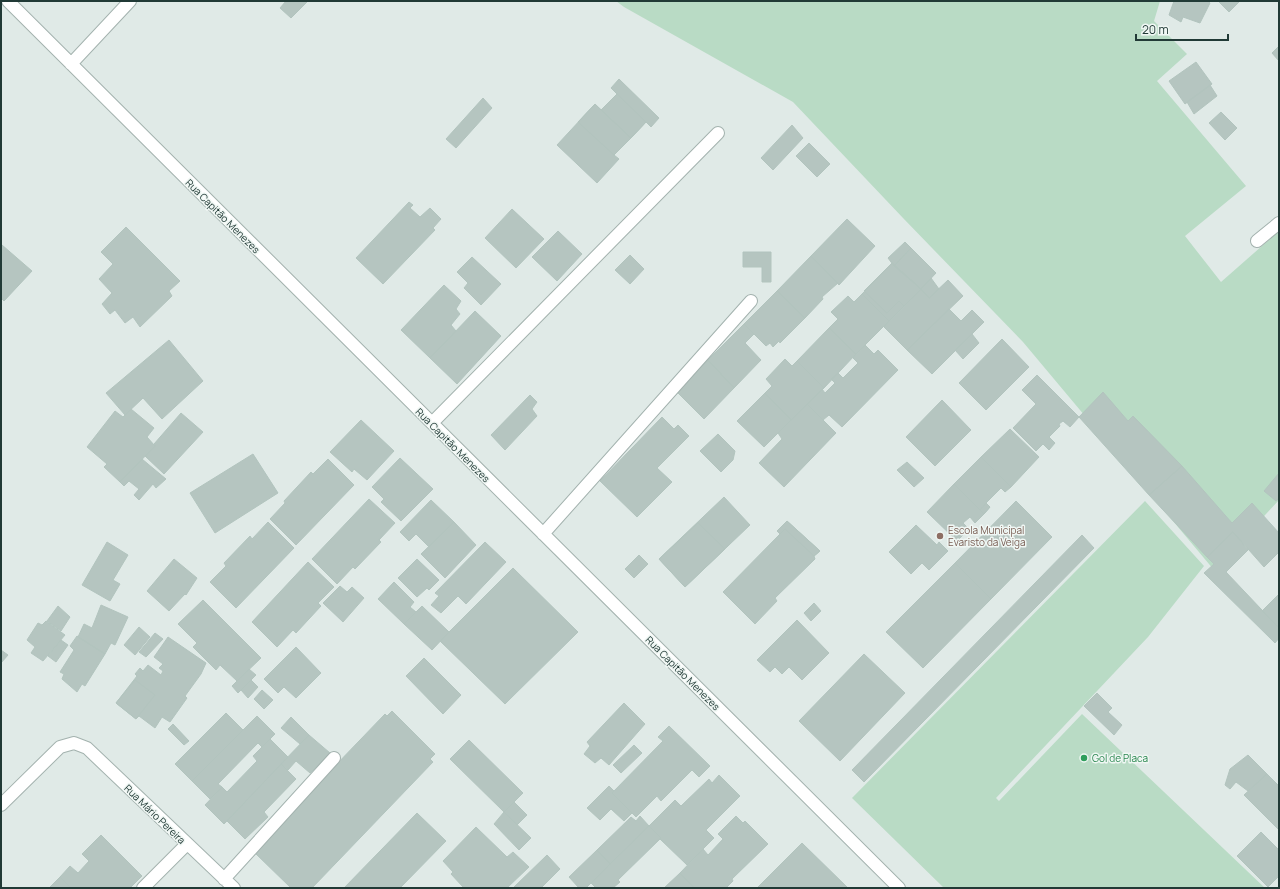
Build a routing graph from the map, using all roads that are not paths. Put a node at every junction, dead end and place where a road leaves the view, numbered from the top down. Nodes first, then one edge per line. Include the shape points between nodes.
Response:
1 (8, 1) edge
2 (130, 1) edge
3 (71, 64) junction
4 (718, 133) dead end
5 (1279, 223) edge
6 (1257, 241) dead end
7 (751, 301) dead end
8 (432, 423) junction
9 (543, 534) junction
10 (334, 758) dead end
11 (1, 805) edge
12 (187, 844) junction
13 (224, 879) junction
14 (143, 888) edge
15 (234, 888) edge
16 (899, 888) edge

1 - 3 street, Rua Capitão Menezes
2 - 3 street
3 - 8 street, Rua Capitão Menezes
4 - 8 street
5 - 6 street
7 - 9 street
8 - 9 street, Rua Capitão Menezes
9 - 16 street, Rua Capitão Menezes
10 - 13 street
11 - 12 street, Rua Mário Pereira via 60,747 74,743 87,748
12 - 13 street, Rua Mário Pereira
12 - 14 street
13 - 15 street, Rua Mário Pereira

